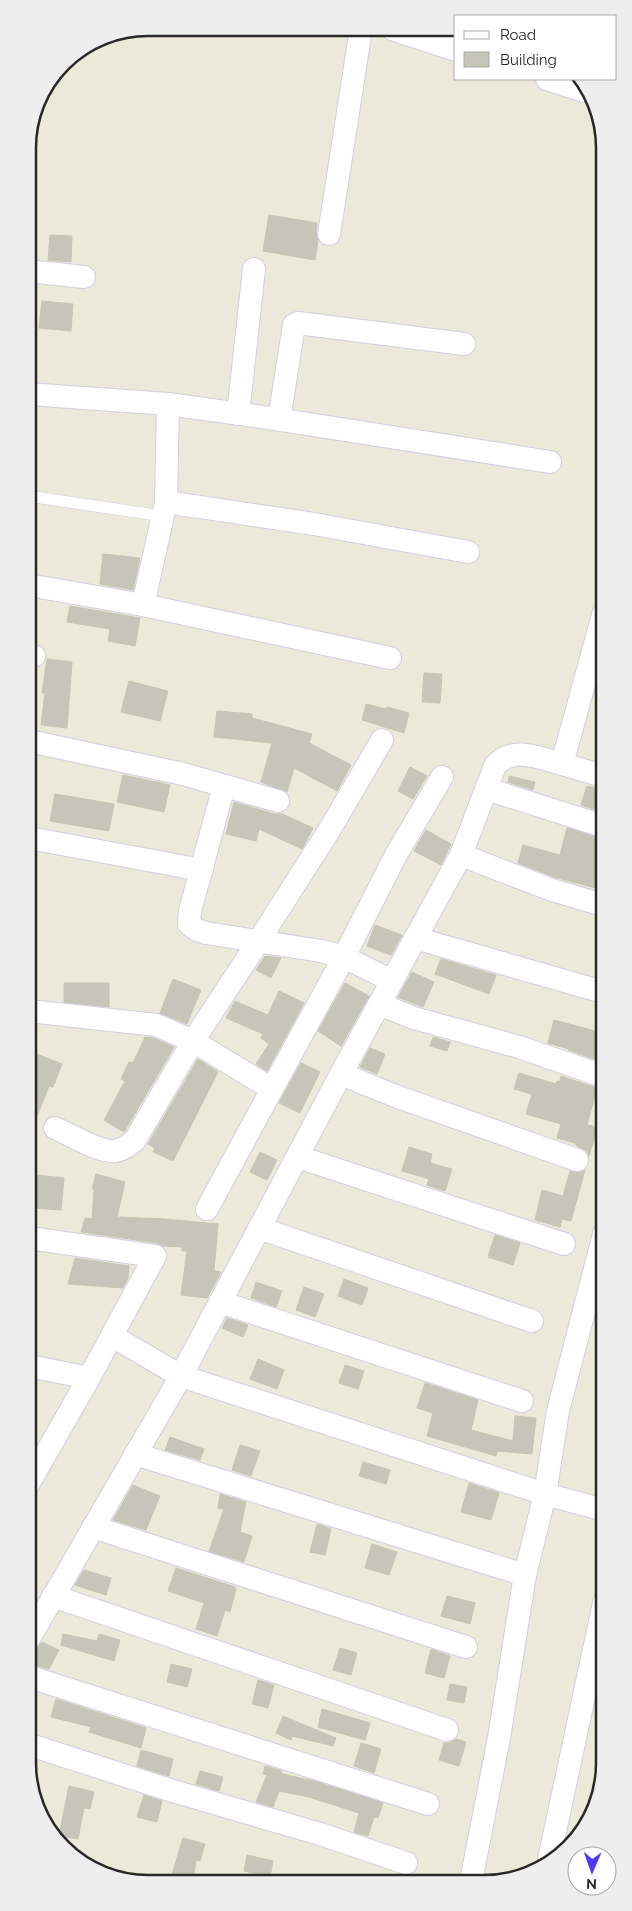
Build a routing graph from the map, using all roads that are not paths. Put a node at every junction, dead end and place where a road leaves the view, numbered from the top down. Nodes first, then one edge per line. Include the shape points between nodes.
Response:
1 (360, 36) edge
2 (413, 36) edge
3 (454, 49) edge
4 (550, 80) edge
5 (579, 89) edge
6 (329, 234) dead end
7 (254, 268) dead end
8 (36, 272) edge
9 (84, 277) dead end
10 (464, 344) dead end
11 (36, 395) edge
12 (168, 404) junction
13 (238, 414) junction
14 (279, 420) junction
15 (550, 462) dead end
16 (36, 497) edge
17 (165, 509) junction
18 (468, 552) dead end
19 (36, 586) edge
20 (143, 605) junction
21 (596, 640) edge
22 (390, 658) dead end
23 (382, 740) dead end
24 (36, 743) edge
25 (562, 764) junction
26 (596, 774) edge
27 (442, 777) dead end
28 (224, 786) junction
29 (487, 789) junction
30 (278, 801) dead end
31 (596, 824) edge
32 (36, 839) edge
33 (461, 855) junction
34 (202, 870) junction
35 (596, 903) edge
36 (414, 938) junction
37 (258, 942) junction
38 (344, 957) junction
39 (392, 982) junction
40 (596, 990) edge
41 (380, 1004) junction
42 (36, 1012) edge
43 (192, 1040) junction
44 (341, 1074) junction
45 (596, 1074) edge
46 (272, 1089) junction
47 (56, 1128) dead end
48 (298, 1157) junction
49 (577, 1160) dead end
50 (207, 1209) dead end
51 (260, 1228) junction
52 (36, 1239) edge
53 (564, 1244) dead end
54 (596, 1265) edge
55 (220, 1302) junction
56 (532, 1320) dead end
57 (112, 1336) junction
58 (36, 1367) edge
59 (181, 1376) junction
60 (89, 1378) junction
61 (522, 1401) dead end
62 (135, 1454) junction
63 (36, 1470) edge
64 (545, 1494) junction
65 (596, 1508) edge
66 (93, 1527) junction
67 (525, 1575) junction
68 (53, 1596) junction
69 (36, 1626) edge
70 (596, 1640) edge
71 (466, 1647) dead end
72 (36, 1679) edge
73 (447, 1730) dead end
74 (36, 1747) edge
75 (428, 1804) dead end
76 (550, 1853) edge
77 (406, 1864) dead end
78 (472, 1875) edge

1 - 6 street
2 - 3 street
4 - 5 street
7 - 13 street
8 - 9 street
10 - 14 street via 296,324 292,327
11 - 12 street
12 - 13 street
12 - 17 street
13 - 14 street
14 - 15 street
16 - 17 lane
17 - 18 street via 292,520
17 - 20 street
19 - 20 street
20 - 22 street
21 - 25 street
23 - 37 street
24 - 28 street
25 - 26 street
25 - 29 street via 527,755 509,755 495,766
27 - 38 street via 397,853
28 - 30 street
28 - 34 street
29 - 31 street
29 - 33 street
32 - 34 street
33 - 35 street via 552,890
33 - 36 street
34 - 37 street via 189,924 206,933
36 - 39 street
36 - 40 street
37 - 38 street
37 - 43 street
38 - 39 street
38 - 46 street
39 - 41 street
41 - 44 street
41 - 45 street via 414,1018 520,1047
42 - 43 street via 156,1025
43 - 46 street
43 - 47 street via 136,1140 124,1148 114,1152
44 - 48 street
44 - 49 street
46 - 50 street
48 - 51 street
48 - 53 street
51 - 55 street
51 - 56 street
52 - 57 street via 155,1256
54 - 64 street via 558,1411
55 - 59 street
55 - 61 street
57 - 59 street
57 - 60 street
58 - 60 street
59 - 62 street
59 - 64 street
60 - 63 street
62 - 66 street
62 - 67 street
64 - 65 street
64 - 67 street
66 - 68 street
66 - 71 street
67 - 78 street via 499,1738
68 - 69 street
68 - 73 street
70 - 76 street
72 - 75 street
74 - 77 street via 173,1792 320,1834

